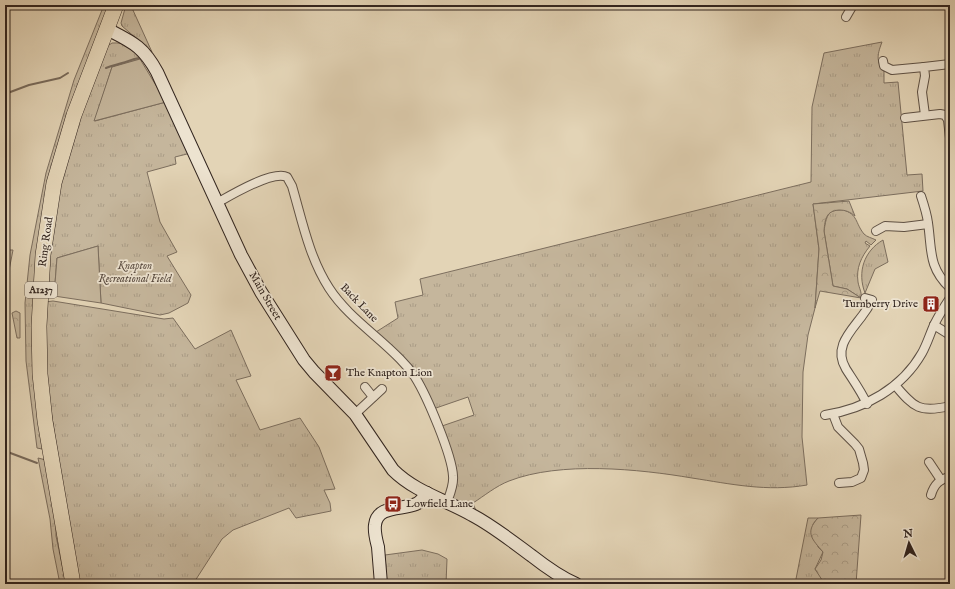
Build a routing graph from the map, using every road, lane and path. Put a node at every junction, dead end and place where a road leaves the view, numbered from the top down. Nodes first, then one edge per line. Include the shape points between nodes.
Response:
1 (116, 5) edge
2 (853, 5) edge
3 (846, 17) dead end
4 (107, 29) junction
5 (883, 61) dead end
6 (950, 64) edge
7 (924, 67) junction
8 (925, 115) junction
9 (905, 118) dead end
10 (950, 138) edge
11 (921, 196) dead end
12 (217, 202) junction
13 (928, 224) junction
14 (876, 231) dead end
15 (950, 288) edge
16 (950, 298) edge
17 (871, 300) dead end
18 (934, 325) junction
19 (950, 335) edge
20 (895, 385) junction
21 (365, 388) dead end
22 (382, 389) dead end
23 (373, 397) junction
24 (867, 404) junction
25 (945, 405) edge
26 (354, 414) junction
27 (929, 462) dead end
28 (950, 476) edge
29 (941, 480) junction
30 (839, 483) dead end
31 (427, 493) junction
32 (931, 495) dead end
33 (447, 502) junction
34 (73, 584) edge
35 (381, 584) edge
36 (576, 584) edge

1 - 4 highway, Ring Road / A1237
2 - 3 street
4 - 12 street, Main Street via 130,41 148,56
4 - 34 highway, Ring Road / A1237 via 74,115 54,184 43,255 38,326 46,429
5 - 7 street via 884,66 892,70
6 - 7 street
7 - 8 street via 922,92
8 - 9 street
8 - 10 street via 945,116 948,120
11 - 13 street
12 - 26 street, Main Street via 250,271 294,346 314,372
12 - 33 street, Back Lane via 266,179 282,175 287,177 317,265 329,288 346,308 400,358 421,388 452,469 453,482
13 - 14 street via 885,226
13 - 15 street via 932,260 940,277
16 - 18 street
17 - 24 street via 845,338 842,348 844,364
18 - 19 street
18 - 20 street via 922,352 910,370
20 - 24 street
20 - 25 street via 920,408 934,410
21 - 23 street
22 - 23 street
23 - 26 street
24 - 30 street via 829,415 859,449 863,463 863,480
26 - 31 street, Main Street via 393,470 406,482
27 - 29 street
28 - 29 street
29 - 32 street
31 - 33 street, Main Street
31 - 35 street via 420,502 404,508 387,510 377,518 375,528
33 - 36 street, Main Street via 480,519 552,571

